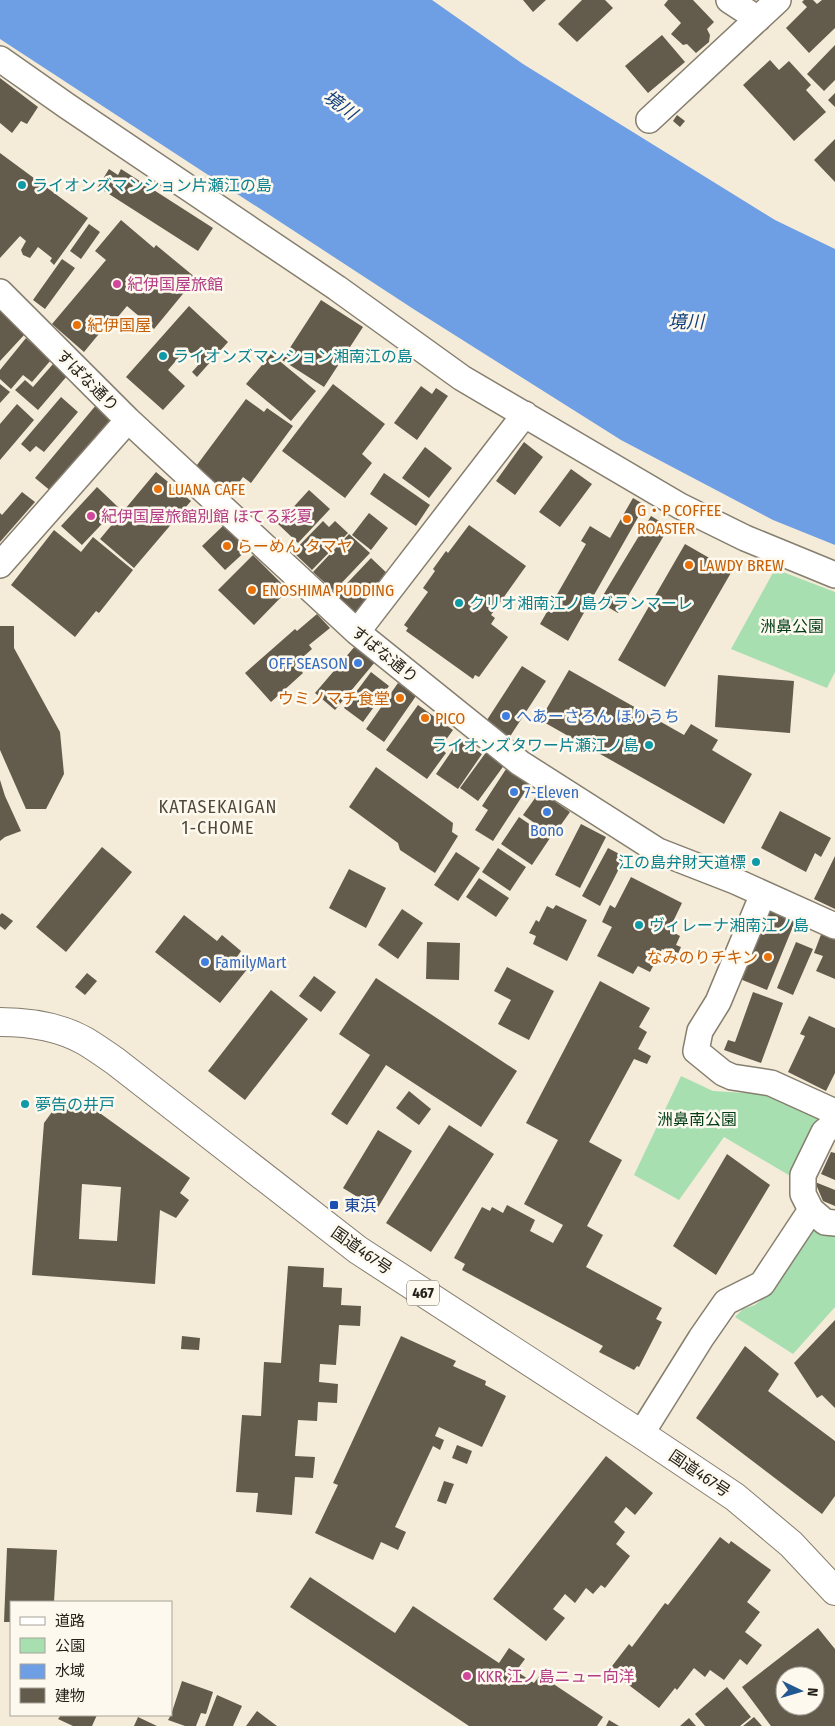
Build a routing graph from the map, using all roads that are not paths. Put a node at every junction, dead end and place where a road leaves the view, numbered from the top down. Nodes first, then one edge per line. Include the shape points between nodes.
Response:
1 (729, 0) edge
2 (778, 0) edge
3 (758, 19) junction
4 (0, 59) edge
5 (649, 120) dead end
6 (0, 292) edge
7 (525, 414) junction
8 (128, 420) junction
9 (0, 565) edge
10 (835, 575) edge
11 (357, 632) junction
12 (763, 894) junction
13 (835, 926) edge
14 (0, 1022) edge
15 (835, 1112) edge
16 (835, 1123) edge
17 (811, 1210) junction
18 (835, 1223) edge
19 (641, 1434) junction
20 (835, 1591) edge

1 - 3 street
2 - 3 street
3 - 5 street
4 - 7 street via 337,288 462,378
6 - 8 street, すばな通り
7 - 10 street via 680,506 745,538
7 - 11 street
8 - 9 street
8 - 11 street, すばな通り
11 - 12 street, すばな通り via 520,763 658,851
12 - 13 street, すばな通り
12 - 15 street via 718,1002 700,1030 696,1051 732,1077 771,1083
14 - 19 highway, 国道467号 / 467 via 48,1027 84,1040 358,1250
16 - 17 street via 824,1132 802,1175 803,1194
17 - 18 street via 824,1222
17 - 19 street via 762,1284 726,1302
19 - 20 highway, 国道467号 / 467 via 735,1497 791,1544

